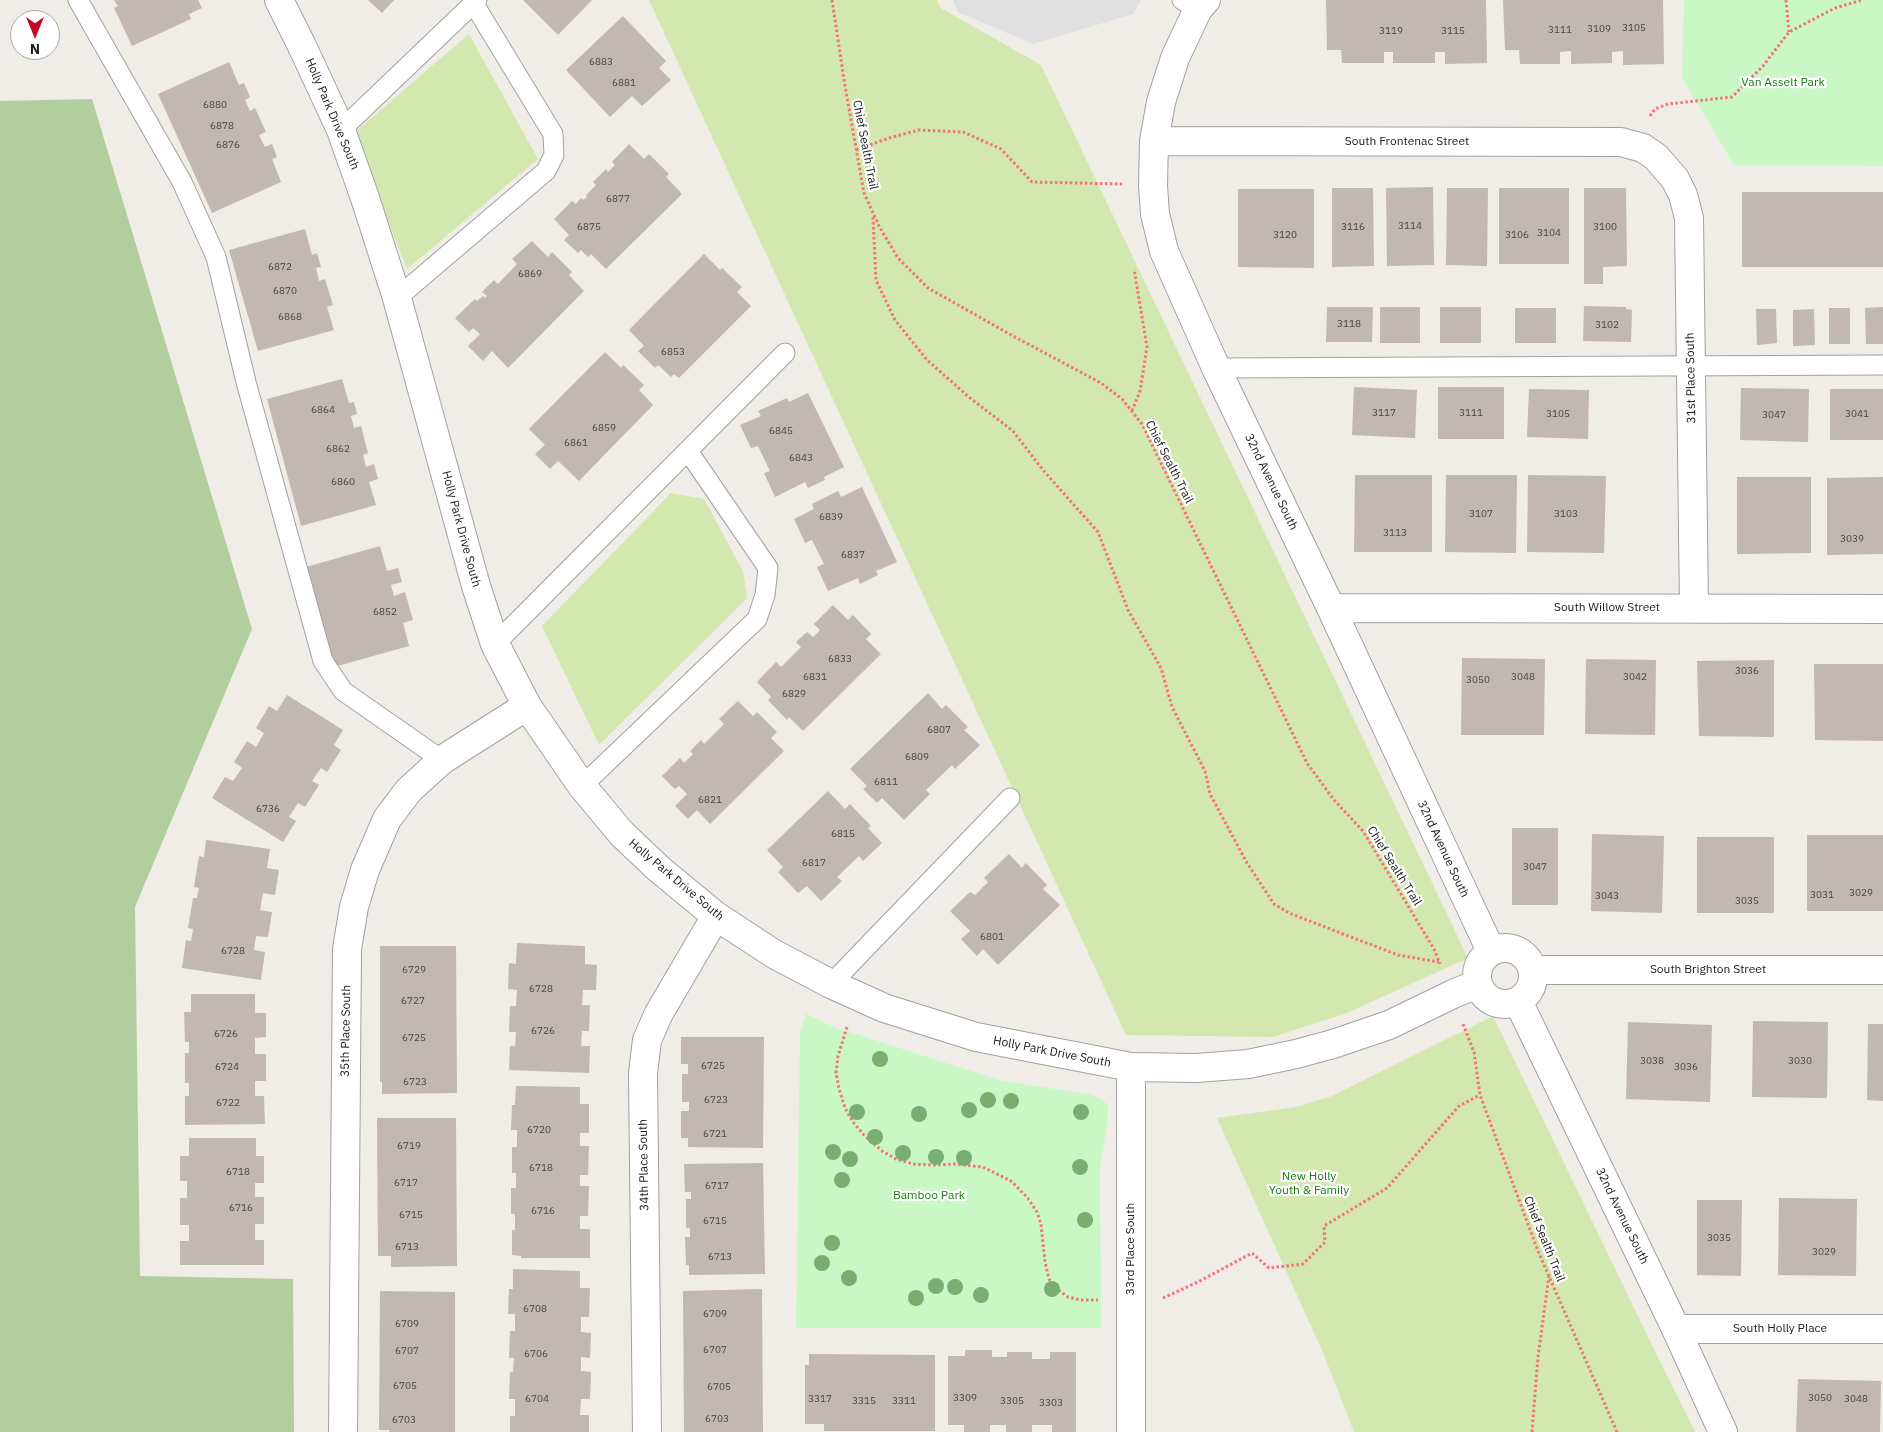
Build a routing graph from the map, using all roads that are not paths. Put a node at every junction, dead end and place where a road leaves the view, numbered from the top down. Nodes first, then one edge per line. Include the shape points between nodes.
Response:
1 (78, 0) edge
2 (279, 0) edge
3 (475, 2) edge
4 (1195, 3) edge
5 (341, 130) junction
6 (1154, 141) junction
7 (1656, 157) joint
8 (397, 298) junction
9 (786, 353) dead end
10 (1883, 365) edge
11 (1691, 366) junction
12 (1216, 368) junction
13 (688, 450) junction
14 (1331, 608) junction
15 (1694, 608) junction
16 (1883, 609) edge
17 (495, 644) junction
18 (527, 706) junction
19 (442, 760) junction
20 (582, 786) junction
21 (1010, 798) dead end
22 (716, 916) junction
23 (1491, 951) junction
24 (1533, 970) junction
25 (1883, 970) edge
26 (831, 984) junction
27 (1477, 984) junction
28 (1518, 1001) junction
29 (1130, 1067) junction
30 (1676, 1329) junction
31 (1883, 1329) edge
32 (343, 1432) edge
33 (647, 1432) edge
34 (1131, 1432) edge
35 (1723, 1432) edge

1 - 19 lane via 182,182 216,257 246,382 323,661 342,691
2 - 5 street, Holly Park Drive South
3 - 5 lane
3 - 8 lane via 553,134 554,155 546,171
4 - 6 street, 32nd Avenue South via 1161,102
5 - 8 street, Holly Park Drive South
6 - 7 street, South Frontenac Street via 1611,142 1643,148
6 - 12 street, 32nd Avenue South via 1152,186 1164,251
7 - 11 street, 31st Place South via 1675,178 1689,218
8 - 17 street, Holly Park Drive South
9 - 13 lane
10 - 11 lane
11 - 12 lane
11 - 15 street, 31st Place South
12 - 14 street, 32nd Avenue South
13 - 17 lane
13 - 20 lane via 768,568 766,595 756,619
14 - 15 street, South Willow Street
14 - 23 street, 32nd Avenue South
15 - 16 street, South Willow Street
17 - 18 street, Holly Park Drive South
18 - 19 street, 35th Place South
18 - 20 street, Holly Park Drive South
19 - 32 street, 35th Place South via 409,790 387,819 364,870 347,949
20 - 22 street, Holly Park Drive South via 622,834
21 - 26 lane
22 - 26 street, Holly Park Drive South via 774,954
22 - 33 street, 34th Place South via 659,1012 647,1040 643,1073
23 - 24 street via 1499,948 1517,950
23 - 27 street via 1478,965
24 - 25 street, South Brighton Street
24 - 28 street via 1530,988
26 - 29 street, Holly Park Drive South via 884,1008 976,1037
27 - 28 street via 1482,993 1498,1004
27 - 29 street, Holly Park Drive South via 1389,1025 1296,1054 1248,1064 1197,1068
28 - 30 street, 32nd Avenue South
29 - 34 street, 33rd Place South
30 - 31 street, South Holly Place
30 - 35 street, 32nd Avenue South

